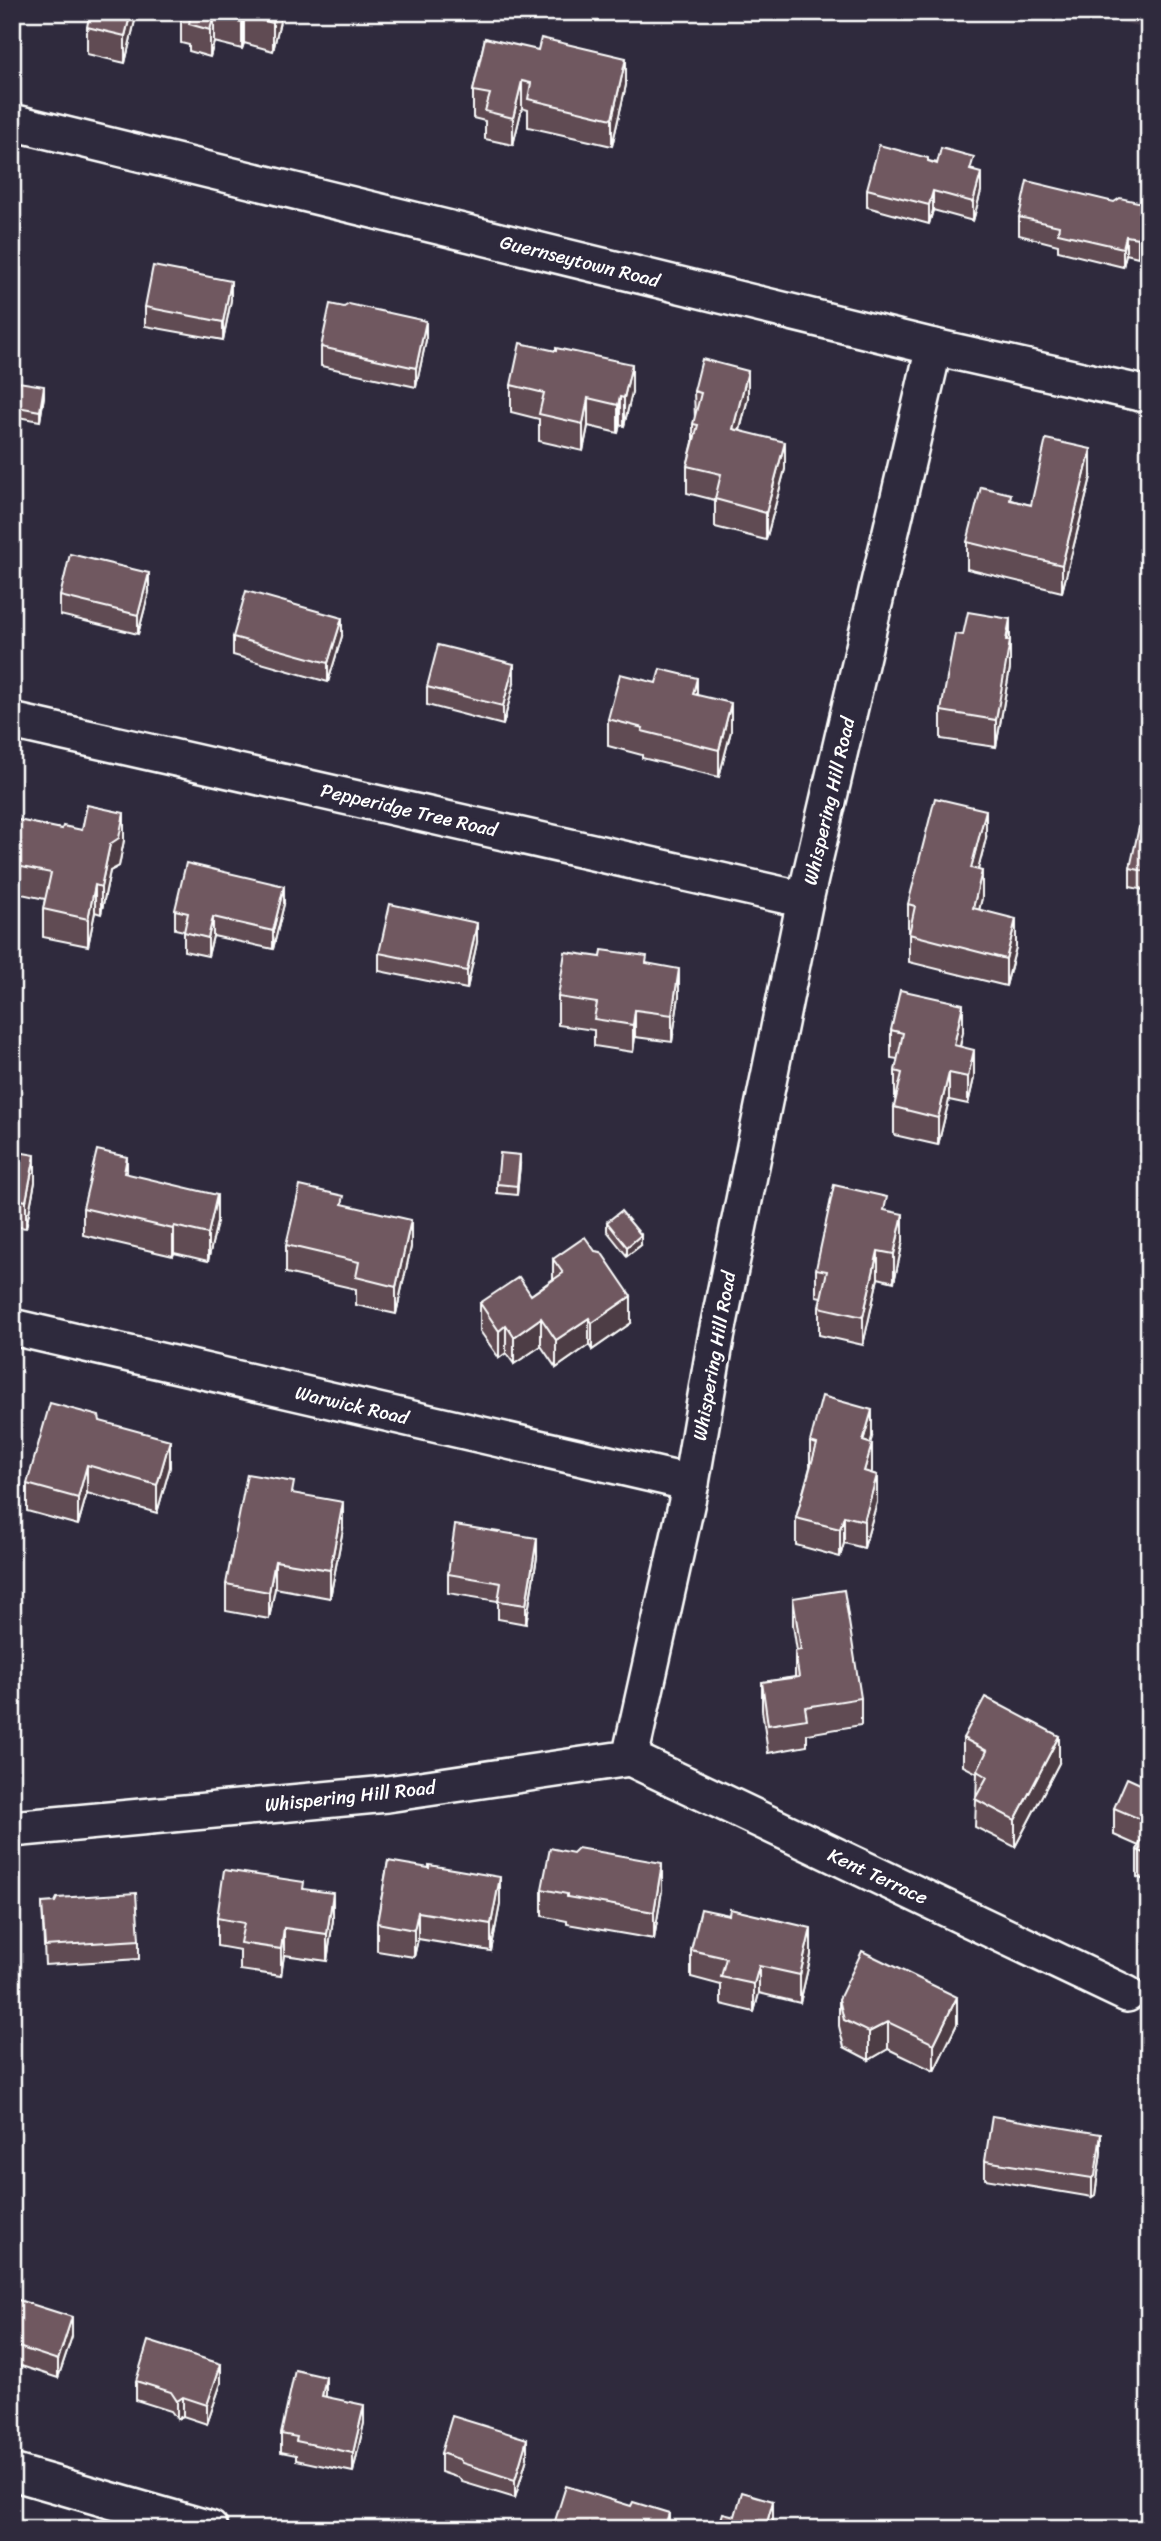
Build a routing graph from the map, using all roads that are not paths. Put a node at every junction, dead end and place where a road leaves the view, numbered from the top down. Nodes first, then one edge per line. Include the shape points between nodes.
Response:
1 (12, 122) edge
2 (934, 347) junction
3 (1149, 395) edge
4 (12, 721) edge
5 (805, 900) junction
6 (12, 1327) edge
7 (691, 1483) junction
8 (630, 1758) junction
9 (12, 1829) edge
10 (1126, 1994) dead end
11 (12, 2472) edge
12 (210, 2529) edge

1 - 2 street, Guernseytown Road
2 - 3 street, Guernseytown Road
2 - 5 street, Whispering Hill Road
4 - 5 street, Pepperidge Tree Road
5 - 7 street, Whispering Hill Road
6 - 7 street, Warwick Road
7 - 8 street, Whispering Hill Road
8 - 9 street, Whispering Hill Road via 387,1794
8 - 10 street, Kent Terrace
11 - 12 street

